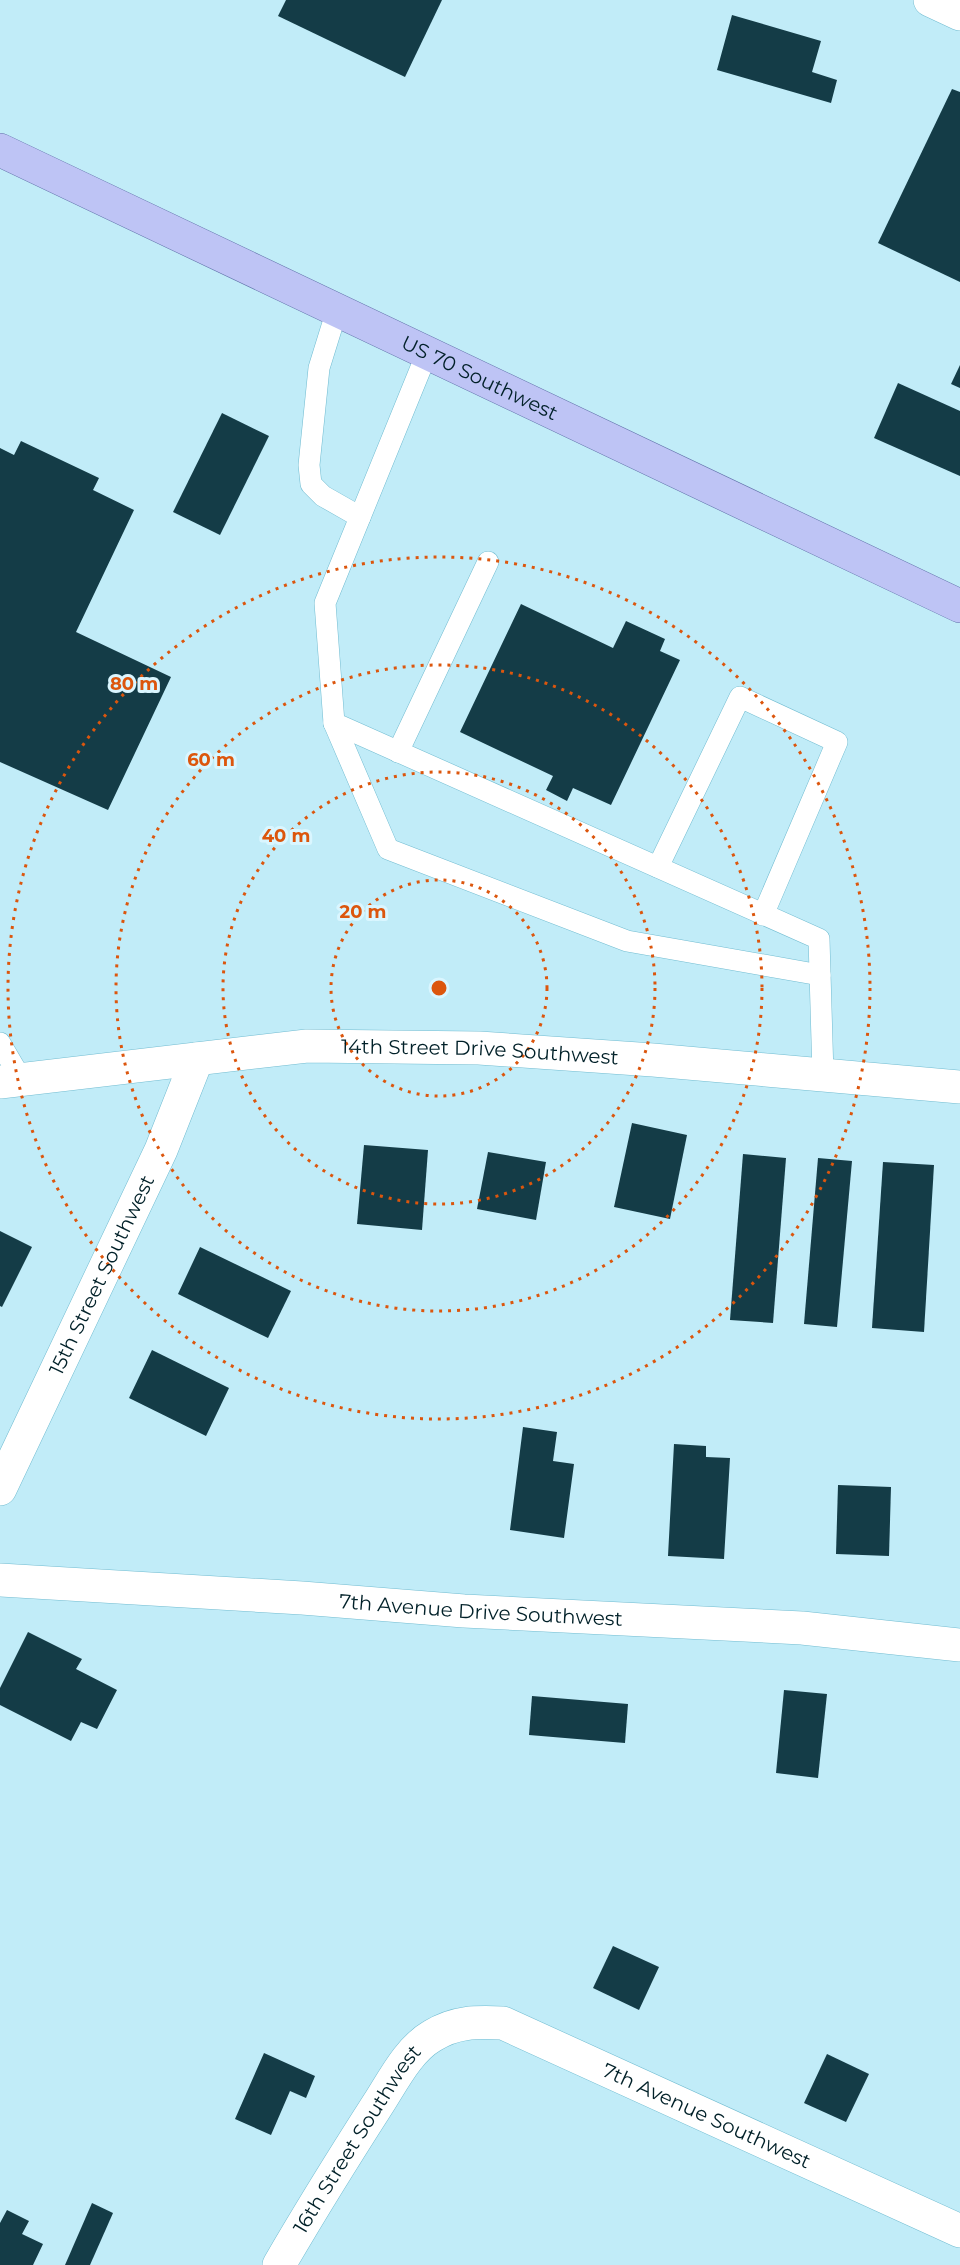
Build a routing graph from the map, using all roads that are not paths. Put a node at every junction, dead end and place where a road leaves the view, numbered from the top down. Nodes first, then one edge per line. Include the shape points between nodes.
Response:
1 (930, 0) edge
2 (960, 14) edge
3 (0, 150) edge
4 (337, 310) junction
5 (427, 352) junction
6 (360, 517) junction
7 (488, 562) dead end
8 (960, 606) edge
9 (334, 723) junction
10 (398, 752) junction
11 (658, 867) junction
12 (763, 915) junction
13 (820, 975) junction
14 (0, 1042) edge
15 (197, 1059) junction
16 (824, 1075) junction
17 (11, 1081) edge
18 (960, 1087) edge
19 (0, 1489) edge
20 (0, 1580) edge
21 (959, 1638) edge
22 (449, 2027) joint
23 (960, 2231) edge
24 (279, 2265) edge

1 - 2 street
3 - 4 main road, US 70 Southwest
4 - 5 main road, US 70 Southwest
4 - 6 lane via 320,368 309,465 311,484 323,496
5 - 6 lane
5 - 8 main road, US 70 Southwest
6 - 9 lane via 325,603
7 - 10 lane
9 - 10 lane
9 - 13 lane via 388,849 627,941
10 - 11 lane
11 - 12 lane
11 - 12 lane via 740,697 837,742
12 - 13 lane via 819,939
13 - 16 lane
14 - 17 lane
15 - 16 street, 14th Street Drive Southwest via 307,1046 479,1048
15 - 17 street, 14th Street Drive Southwest
15 - 19 street, 15th Street Southwest via 161,1150
16 - 18 street, 14th Street Drive Southwest
20 - 21 street, 7th Avenue Drive Southwest
22 - 23 street, 7th Avenue Southwest via 470,2021 503,2024
22 - 24 street, 16th Street Southwest via 429,2037 406,2061 322,2190

